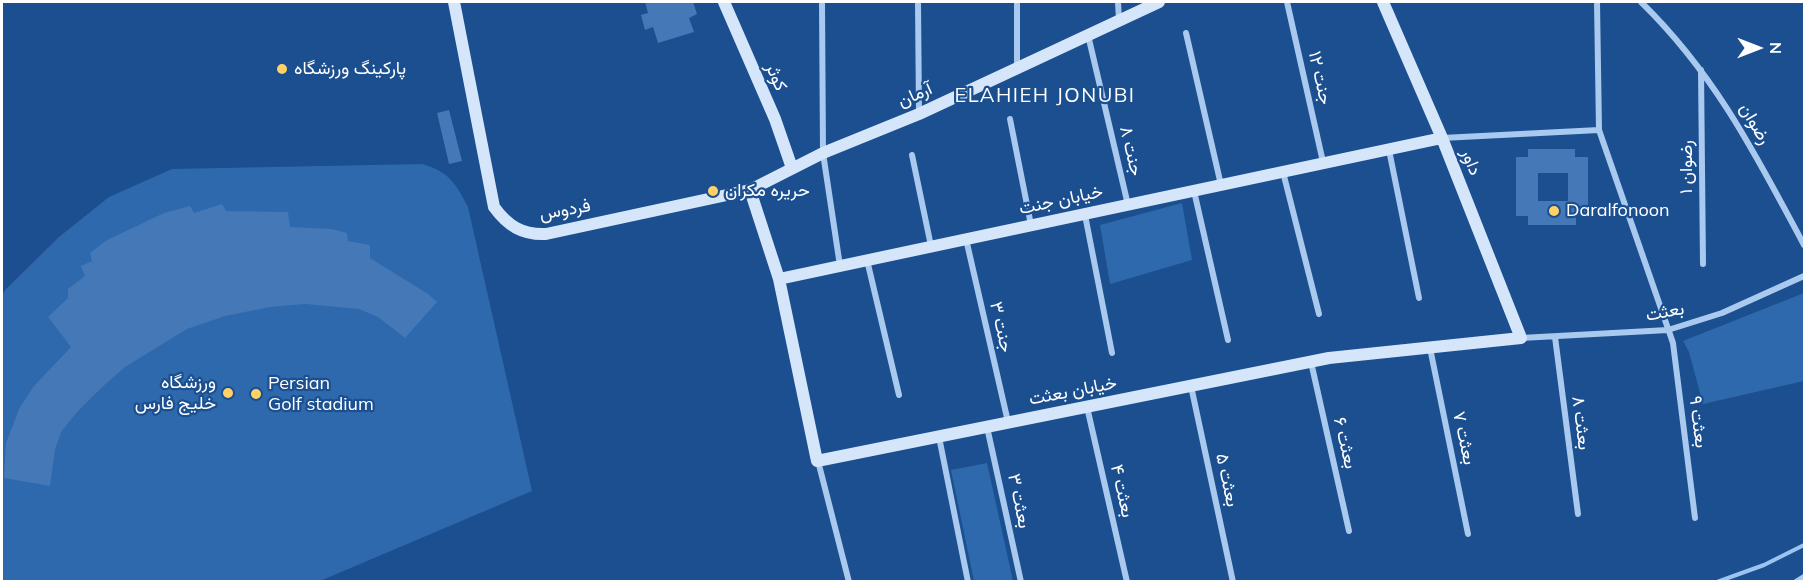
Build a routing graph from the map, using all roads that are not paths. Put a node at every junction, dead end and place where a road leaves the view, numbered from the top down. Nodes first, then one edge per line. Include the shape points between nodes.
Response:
1 (454, 2) edge
2 (724, 2) edge
3 (822, 2) edge
4 (918, 2) edge
5 (1017, 2) edge
6 (1118, 2) edge
7 (1159, 2) edge
8 (1287, 2) edge
9 (1383, 2) edge
10 (1596, 2) edge
11 (1641, 2) edge
12 (1119, 20) junction
13 (1186, 33) dead end
14 (1088, 35) junction
15 (1017, 68) junction
16 (1701, 69) junction
17 (919, 114) junction
18 (1010, 119) dead end
19 (1599, 130) junction
20 (1442, 138) junction
21 (1389, 149) junction
22 (823, 153) junction
23 (912, 156) dead end
24 (1323, 162) junction
25 (792, 168) junction
26 (1283, 172) junction
27 (1221, 185) junction
28 (750, 190) junction
29 (1194, 191) junction
30 (1128, 205) junction
31 (1085, 214) junction
32 (1031, 225) junction
33 (966, 239) junction
34 (1804, 245) edge
35 (931, 247) junction
36 (867, 260) junction
37 (1703, 264) dead end
38 (840, 266) junction
39 (1804, 276) edge
40 (779, 279) junction
41 (1419, 298) dead end
42 (1319, 314) dead end
43 (1668, 330) junction
44 (1555, 337) junction
45 (1521, 338) junction
46 (1228, 340) dead end
47 (1430, 348) junction
48 (1112, 352) dead end
49 (1311, 361) junction
50 (1190, 386) junction
51 (899, 395) dead end
52 (1087, 406) junction
53 (1008, 422) junction
54 (987, 426) junction
55 (939, 436) junction
56 (818, 461) junction
57 (1578, 514) dead end
58 (1695, 518) dead end
59 (1349, 531) dead end
60 (1468, 534) dead end
61 (1804, 578) edge
62 (849, 582) edge
63 (968, 582) edge
64 (1021, 582) edge
65 (1127, 582) edge
66 (1233, 582) edge
67 (1796, 582) edge

1 - 28 street, فردوس via 494,207 517,230 546,234
2 - 25 street, کوثر
3 - 22 street
4 - 17 street
5 - 15 street
6 - 12 street
7 - 12 street, آرمان
8 - 24 street, جنت ۱۲
9 - 20 street, داور
10 - 19 street, بعثت ۹
11 - 16 street, رضوان via 1668,27
12 - 14 street, آرمان
13 - 27 street
14 - 15 street, آرمان
14 - 30 street, جنت ۸
15 - 17 street, آرمان
16 - 34 street, رضوان via 1738,122
16 - 37 street, رضوان ۱
17 - 22 street, آرمان
18 - 32 street
19 - 20 street
19 - 43 street, بعثت ۹
20 - 21 street, خیابان جنت
20 - 45 street, داور
21 - 24 street, خیابان جنت
21 - 41 street
22 - 25 street, آرمان
22 - 38 street
23 - 35 street
24 - 26 street, خیابان جنت
25 - 28 street, آرمان
26 - 27 street, خیابان جنت
26 - 42 street
27 - 29 street, خیابان جنت
28 - 40 street
29 - 30 street, خیابان جنت
29 - 46 street
30 - 31 street, خیابان جنت
31 - 32 street, خیابان جنت
31 - 48 street
32 - 33 street, خیابان جنت
33 - 35 street, خیابان جنت
33 - 53 street, جنت ۳
35 - 36 street, خیابان جنت
36 - 38 street, خیابان جنت
36 - 51 street
38 - 40 street, خیابان جنت
39 - 43 street, بعثت via 1722,313
40 - 56 street
43 - 44 street, بعثت
43 - 58 street, بعثت ۹ via 1673,343
44 - 45 street, بعثت
44 - 57 street, بعثت ۸
45 - 47 street, خیابان بعثت
47 - 49 street, خیابان بعثت
47 - 60 street, بعثت ۷
49 - 50 street, خیابان بعثت
49 - 59 street, بعثت ۶
50 - 52 street, خیابان بعثت
50 - 66 street, بعثت ۵
52 - 53 street, خیابان بعثت
52 - 65 street, بعثت ۴
53 - 54 street, خیابان بعثت
54 - 55 street, خیابان بعثت
54 - 64 street, بعثت ۳
55 - 56 street, خیابان بعثت
55 - 63 street
56 - 62 street
61 - 67 street

